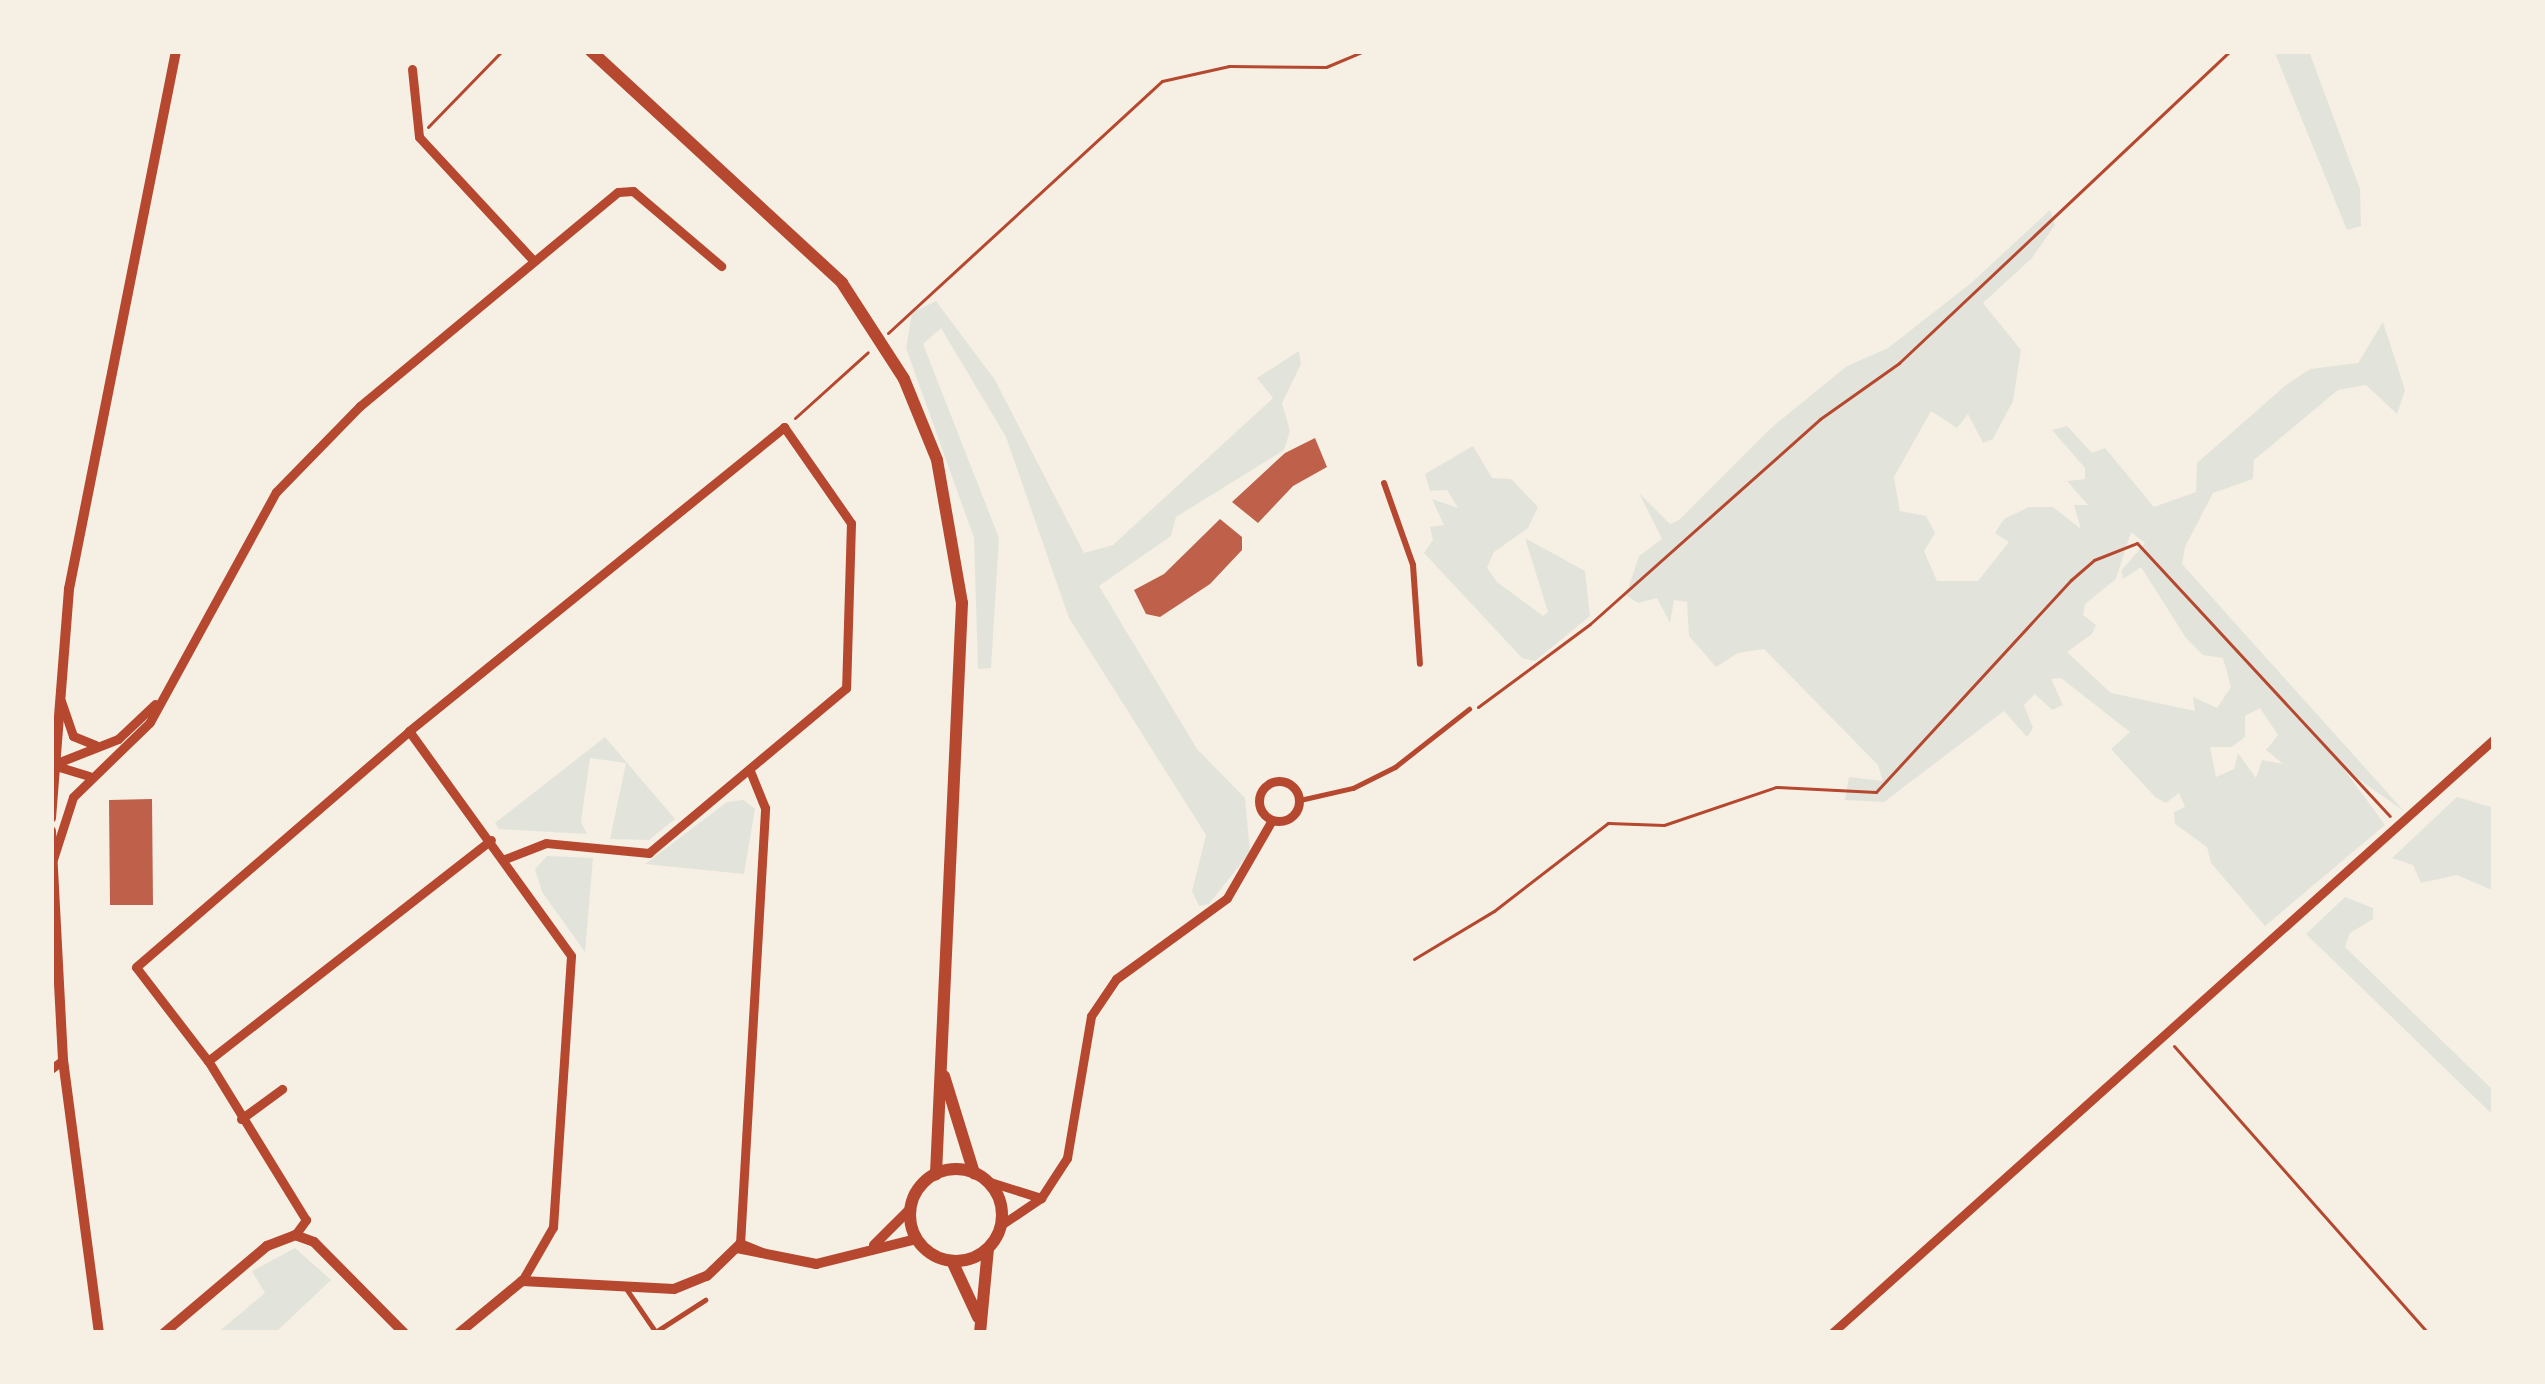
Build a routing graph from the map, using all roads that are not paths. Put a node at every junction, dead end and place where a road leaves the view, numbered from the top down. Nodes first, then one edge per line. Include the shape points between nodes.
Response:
1 (176, 51) edge
2 (591, 51) edge
3 (412, 69) dead end
4 (533, 260) junction
5 (721, 266) dead end
6 (1384, 483) dead end
7 (1420, 664) dead end
8 (57, 687) junction
9 (166, 690) junction
10 (1469, 709) road end
11 (409, 730) junction
12 (2494, 739) edge
13 (106, 745) junction
14 (109, 764) junction
15 (52, 766) edge
16 (750, 770) junction
17 (1300, 800) junction
18 (51, 814) edge
19 (1272, 820) junction
20 (51, 831) edge
21 (491, 840) junction
22 (505, 859) junction
23 (52, 864) edge
24 (53, 919) edge
25 (63, 1060) junction
26 (208, 1061) junction
27 (940, 1064) junction
28 (51, 1069) edge
29 (282, 1089) dead end
30 (241, 1120) junction
31 (974, 1173) junction
32 (936, 1174) junction
33 (987, 1181) junction
34 (1041, 1198) junction
35 (910, 1209) junction
36 (1001, 1225) junction
37 (295, 1234) junction
38 (916, 1239) junction
39 (739, 1246) junction
40 (873, 1246) junction
41 (988, 1249) junction
42 (952, 1261) junction
43 (522, 1281) junction
44 (626, 1288) junction
45 (705, 1300) dead end
46 (979, 1326) edge
47 (99, 1333) edge
48 (164, 1333) edge
49 (404, 1333) edge
50 (459, 1333) edge
51 (470, 1333) edge
52 (655, 1333) edge
53 (1832, 1333) edge

1 - 8 street via 79,531
2 - 27 main road via 811,250 874,327 944,484 962,603
3 - 4 street via 418,137
4 - 5 street via 618,192 643,200
4 - 9 street via 360,406 276,492
6 - 7 street via 1412,565
8 - 13 street via 74,737
8 - 15 street
9 - 13 street
9 - 14 street via 145,729
10 - 17 lane via 1395,766 1353,788
11 - 16 street via 784,427 851,523 846,688
11 - 21 street
11 - 26 street via 145,958 136,975
12 - 53 street
13 - 15 street
14 - 15 street via 82,777
14 - 23 street via 73,797
15 - 18 street
16 - 22 street via 649,853 546,843
16 - 39 street via 764,808
17 - 19 street via 1291,817
17 - 19 street via 1289,783 1270,783 1260,806
19 - 34 street via 1227,898 1116,979 1085,1031 1067,1158
20 - 23 street
21 - 22 street
21 - 26 street
22 - 43 street via 571,956 553,1227
23 - 24 street
24 - 25 street
25 - 28 street
25 - 47 street
26 - 30 street
27 - 31 main road
27 - 32 main road
29 - 30 street
30 - 37 street via 306,1220
31 - 32 main road
31 - 33 main road
32 - 35 main road
33 - 34 street
33 - 36 main road
34 - 36 street
35 - 38 main road
35 - 40 street
36 - 41 main road
37 - 48 street via 267,1246
37 - 49 street via 314,1242
38 - 40 street
38 - 42 main road
39 - 40 street via 816,1264
39 - 44 street via 694,1283
41 - 42 main road
41 - 46 main road
42 - 46 main road
43 - 44 street
43 - 50 street
43 - 51 street
44 - 52 lane
45 - 52 lane

